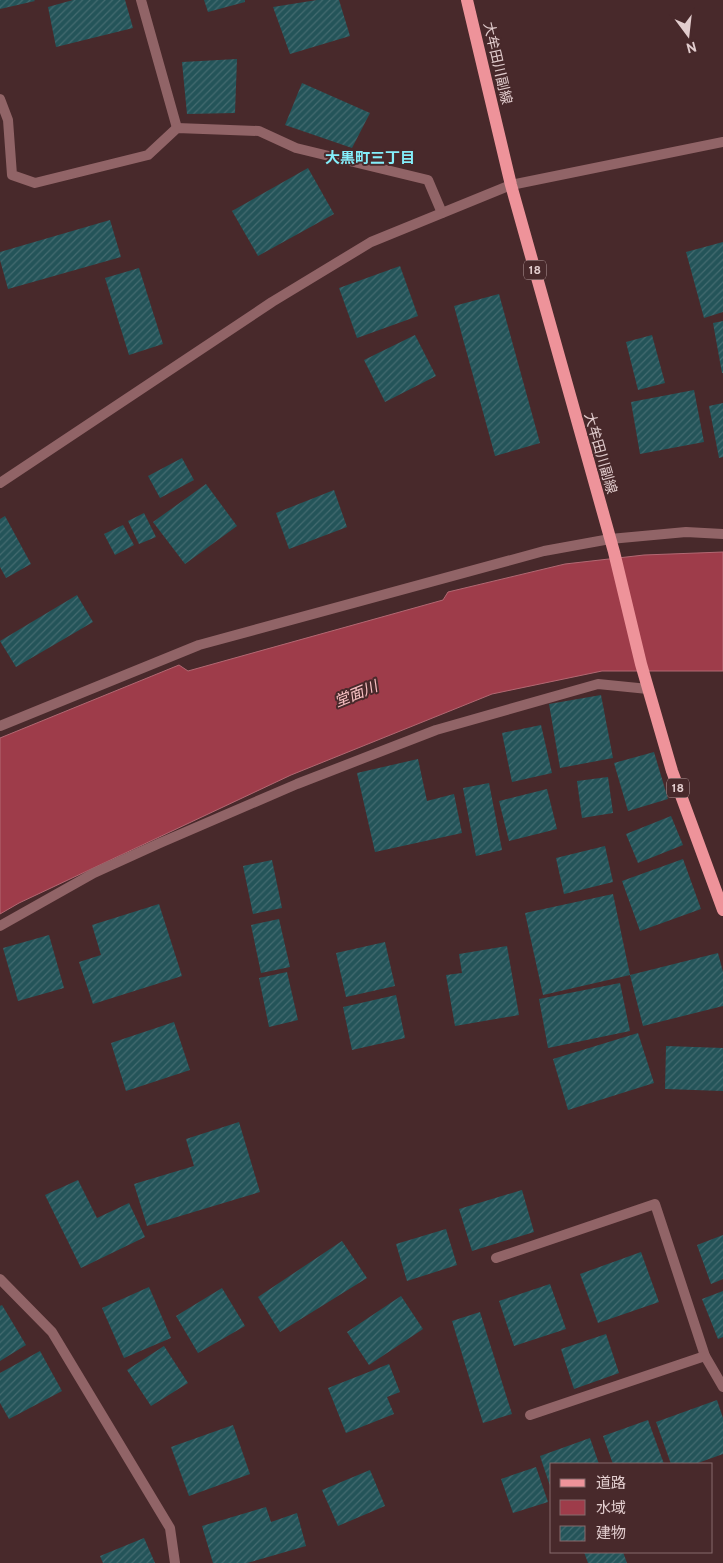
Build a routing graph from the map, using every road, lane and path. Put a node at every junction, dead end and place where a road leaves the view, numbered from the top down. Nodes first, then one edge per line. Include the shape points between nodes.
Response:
1 (140, 0) edge
2 (467, 0) edge
3 (0, 99) edge
4 (177, 128) junction
5 (723, 142) edge
6 (511, 185) junction
7 (442, 212) junction
8 (0, 484) edge
9 (723, 534) edge
10 (610, 539) junction
11 (648, 689) junction
12 (0, 726) edge
13 (723, 910) edge
14 (0, 926) edge
15 (496, 1258) dead end
16 (0, 1279) edge
17 (705, 1356) junction
18 (723, 1387) edge
19 (530, 1415) dead end
20 (175, 1563) edge

1 - 4 street
2 - 6 main road, 大牟田川副線 / 18
3 - 4 street via 8,120 12,175 35,183 148,155
4 - 7 street via 259,131 296,148 428,180
5 - 6 street
6 - 7 street
6 - 10 main road, 大牟田川副線 / 18
7 - 8 street via 371,242 272,302
9 - 10 street via 686,532
10 - 11 main road, 大牟田川副線 / 18
10 - 12 street via 544,551 199,645
11 - 13 main road, 大牟田川副線 / 18 via 672,771
11 - 14 street via 598,684 436,730 297,784 160,843 94,873
15 - 17 street via 655,1204
16 - 20 street via 52,1332 170,1528
17 - 18 street
17 - 19 street

